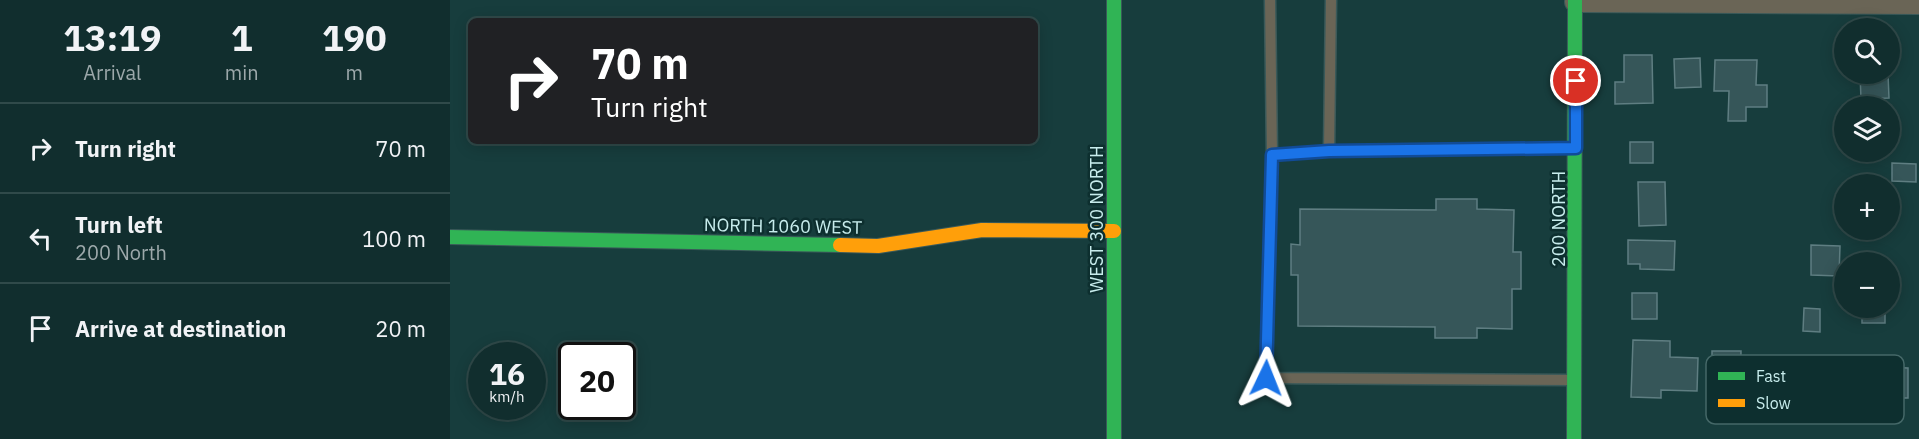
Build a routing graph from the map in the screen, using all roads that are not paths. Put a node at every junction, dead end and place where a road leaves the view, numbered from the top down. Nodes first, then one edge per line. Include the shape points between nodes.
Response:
1 (1114, 0) edge
2 (1270, 0) edge
3 (1331, 0) edge
4 (1575, 1) edge
5 (1919, 4) edge
6 (1576, 148) junction
7 (1329, 151) junction
8 (1272, 155) junction
9 (1114, 231) junction
10 (450, 237) edge
11 (1575, 380) junction
12 (1114, 439) edge
13 (1574, 439) edge

1 - 9 street, WEST 300 NORTH
2 - 8 lane
3 - 7 lane
4 - 5 street
4 - 6 street, 200 NORTH
6 - 7 lane
6 - 11 street, 200 NORTH
7 - 8 lane
8 - 11 lane via 1266,378
9 - 10 street, NORTH 1060 WEST via 982,230 878,246
9 - 12 street, WEST 300 NORTH
11 - 13 street, 200 NORTH

